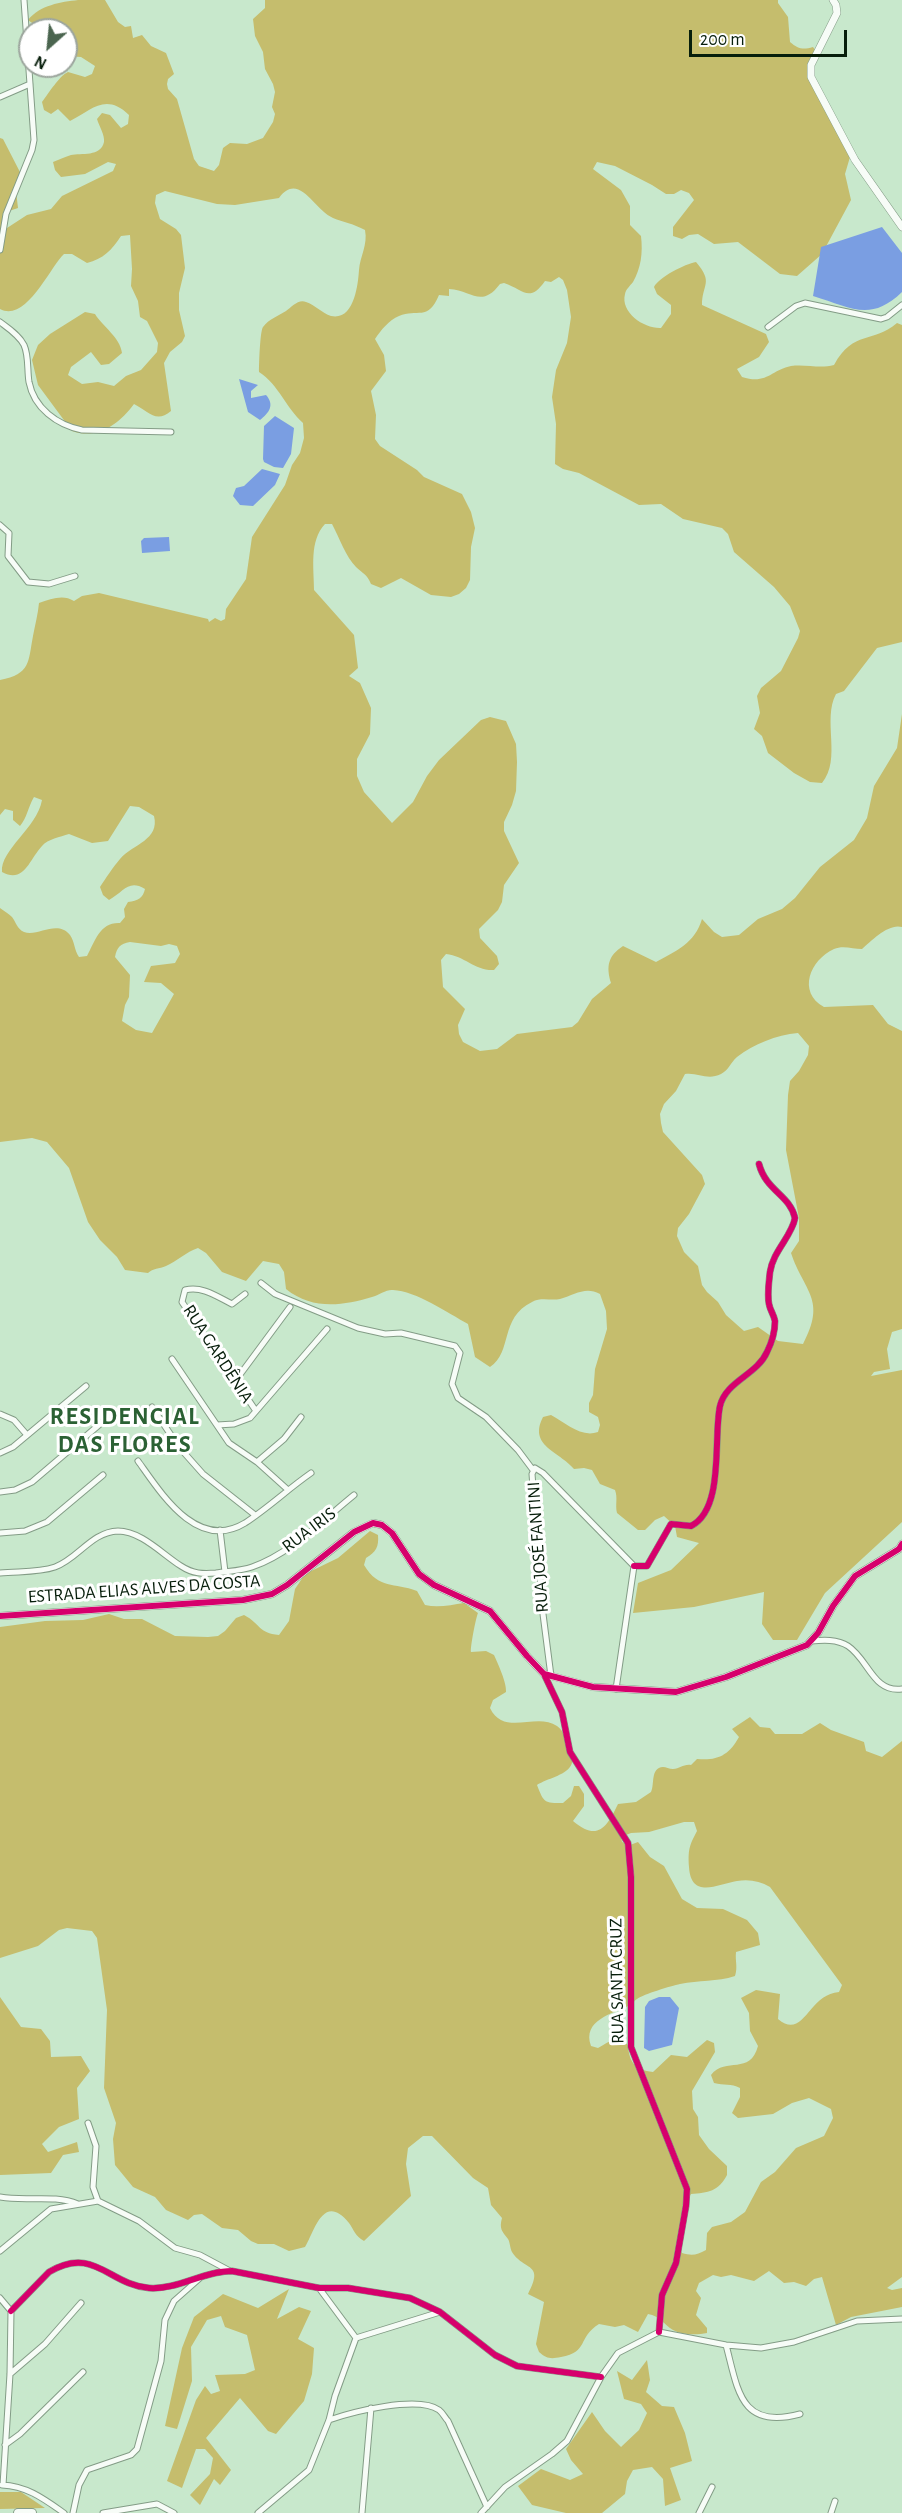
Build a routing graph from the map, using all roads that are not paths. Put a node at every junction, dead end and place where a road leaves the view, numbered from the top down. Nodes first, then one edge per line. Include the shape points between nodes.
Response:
1 (24, 0) edge
2 (833, 0) edge
3 (30, 84) junction
4 (0, 97) edge
5 (902, 227) edge
6 (0, 250) edge
7 (902, 305) edge
8 (0, 322) edge
9 (768, 327) dead end
10 (171, 432) dead end
11 (0, 525) edge
12 (75, 576) dead end
13 (759, 1164) dead end
14 (261, 1283) dead end
15 (245, 1294) dead end
16 (290, 1307) dead end
17 (327, 1329) dead end
18 (172, 1359) dead end
19 (236, 1380) junction
20 (86, 1386) dead end
21 (152, 1407) dead end
22 (256, 1412) junction
23 (113, 1413) dead end
24 (0, 1414) edge
25 (301, 1416) dead end
26 (217, 1425) junction
27 (27, 1435) junction
28 (0, 1453) edge
29 (138, 1461) dead end
30 (257, 1462) junction
31 (533, 1470) junction
32 (311, 1473) dead end
33 (103, 1475) dead end
34 (287, 1489) junction
35 (0, 1492) edge
36 (354, 1495) dead end
37 (255, 1515) junction
38 (220, 1530) junction
39 (0, 1533) edge
40 (902, 1544) edge
41 (634, 1566) junction
42 (225, 1572) junction
43 (0, 1573) edge
44 (0, 1616) edge
45 (811, 1641) junction
46 (547, 1675) junction
47 (616, 1689) junction
48 (902, 1689) edge
49 (88, 2123) dead end
50 (0, 2197) edge
51 (98, 2201) junction
52 (79, 2205) junction
53 (0, 2251) edge
54 (232, 2271) junction
55 (202, 2276) junction
56 (319, 2288) junction
57 (0, 2298) edge
58 (81, 2303) dead end
59 (11, 2311) junction
60 (440, 2312) junction
61 (902, 2319) edge
62 (659, 2331) junction
63 (356, 2338) junction
64 (726, 2345) junction
65 (82, 2372) dead end
66 (10, 2374) junction
67 (601, 2377) junction
68 (371, 2408) junction
69 (800, 2414) dead end
70 (329, 2420) junction
71 (4, 2445) junction
72 (1, 2485) edge
73 (712, 2487) dead end
74 (835, 2501) dead end
75 (487, 2507) junction
76 (18, 2513) edge
77 (32, 2513) edge
78 (64, 2513) edge
79 (73, 2513) edge
80 (103, 2513) edge
81 (174, 2513) edge
82 (258, 2513) edge
83 (362, 2513) edge
84 (482, 2513) edge
85 (699, 2513) edge
86 (831, 2513) edge

1 - 3 street
2 - 5 street via 837,13 812,65 811,77 855,160
3 - 4 street
3 - 6 street via 34,140 6,214
7 - 9 street via 881,319 805,303
8 - 10 street via 22,342 37,402 55,420 82,430
11 - 12 street via 9,533 8,556 28,582 49,584
13 - 41 street via 765,1180 791,1207 795,1218 770,1272 768,1294 775,1322 770,1345 762,1361 722,1398 714,1490 702,1515 691,1526 671,1524 647,1566
14 - 31 street via 275,1294 358,1328 455,1346 460,1353 452,1384 458,1398 486,1418
15 - 19 street, RUA GARDÊNIA via 232,1304 195,1288 185,1290 182,1298
16 - 19 street
17 - 22 street
18 - 26 street
19 - 22 street, RUA GARDÊNIA
20 - 27 street
21 - 37 street via 203,1474
22 - 26 street via 243,1421
23 - 35 street via 32,1482
24 - 27 street via 14,1420
25 - 30 street via 284,1440
26 - 30 street via 229,1443
27 - 28 street
29 - 38 street via 175,1510 200,1526
30 - 34 street
31 - 41 street, RUA JOSÉ FANTINI via 540,1469
31 - 46 street, RUA JOSÉ FANTINI
32 - 34 street
33 - 39 street via 47,1522 26,1531
34 - 37 street
36 - 42 street, RUA IRIS via 285,1550 253,1566
37 - 38 street via 243,1524
38 - 42 street
40 - 45 street via 855,1576
41 - 47 street
42 - 43 street, RUA IRIS via 192,1572 132,1534 120,1531 100,1535 56,1567
44 - 46 street, ESTRADA ELIAS ALVES DA COSTA via 260,1597 287,1586 354,1532 373,1523 392,1533 419,1574 490,1611 537,1669
45 - 47 street via 686,1689
45 - 48 street via 847,1645 880,1685
46 - 47 street via 576,1684
46 - 62 street, RUA SANTA CRUZ via 562,1712 570,1752 628,1843 631,2047 687,2189 676,2263 662,2295
49 - 51 street via 96,2146 93,2187
50 - 52 street via 59,2199
51 - 52 street
51 - 54 street via 139,2221 175,2248
52 - 53 street via 51,2209
54 - 55 street
54 - 56 street
55 - 59 street via 151,2288 80,2262 49,2272
55 - 79 street via 174,2301 165,2320 161,2361 136,2449 131,2455 87,2470
56 - 60 street via 388,2293
56 - 63 street
57 - 59 street
58 - 66 street via 45,2344
59 - 66 street
60 - 63 street
60 - 67 street via 506,2362
61 - 64 street via 857,2321 777,2347
62 - 64 street
62 - 67 street via 618,2353
63 - 70 street
64 - 69 street via 745,2405 777,2418
65 - 71 street
66 - 71 street
67 - 75 street via 567,2441 505,2487
68 - 70 street
68 - 75 street via 417,2405 440,2411
68 - 83 street
70 - 82 street via 309,2470
71 - 72 street
72 - 78 street via 31,2491
73 - 85 street
74 - 86 street
75 - 84 street
76 - 77 main road
80 - 81 street via 157,2504

